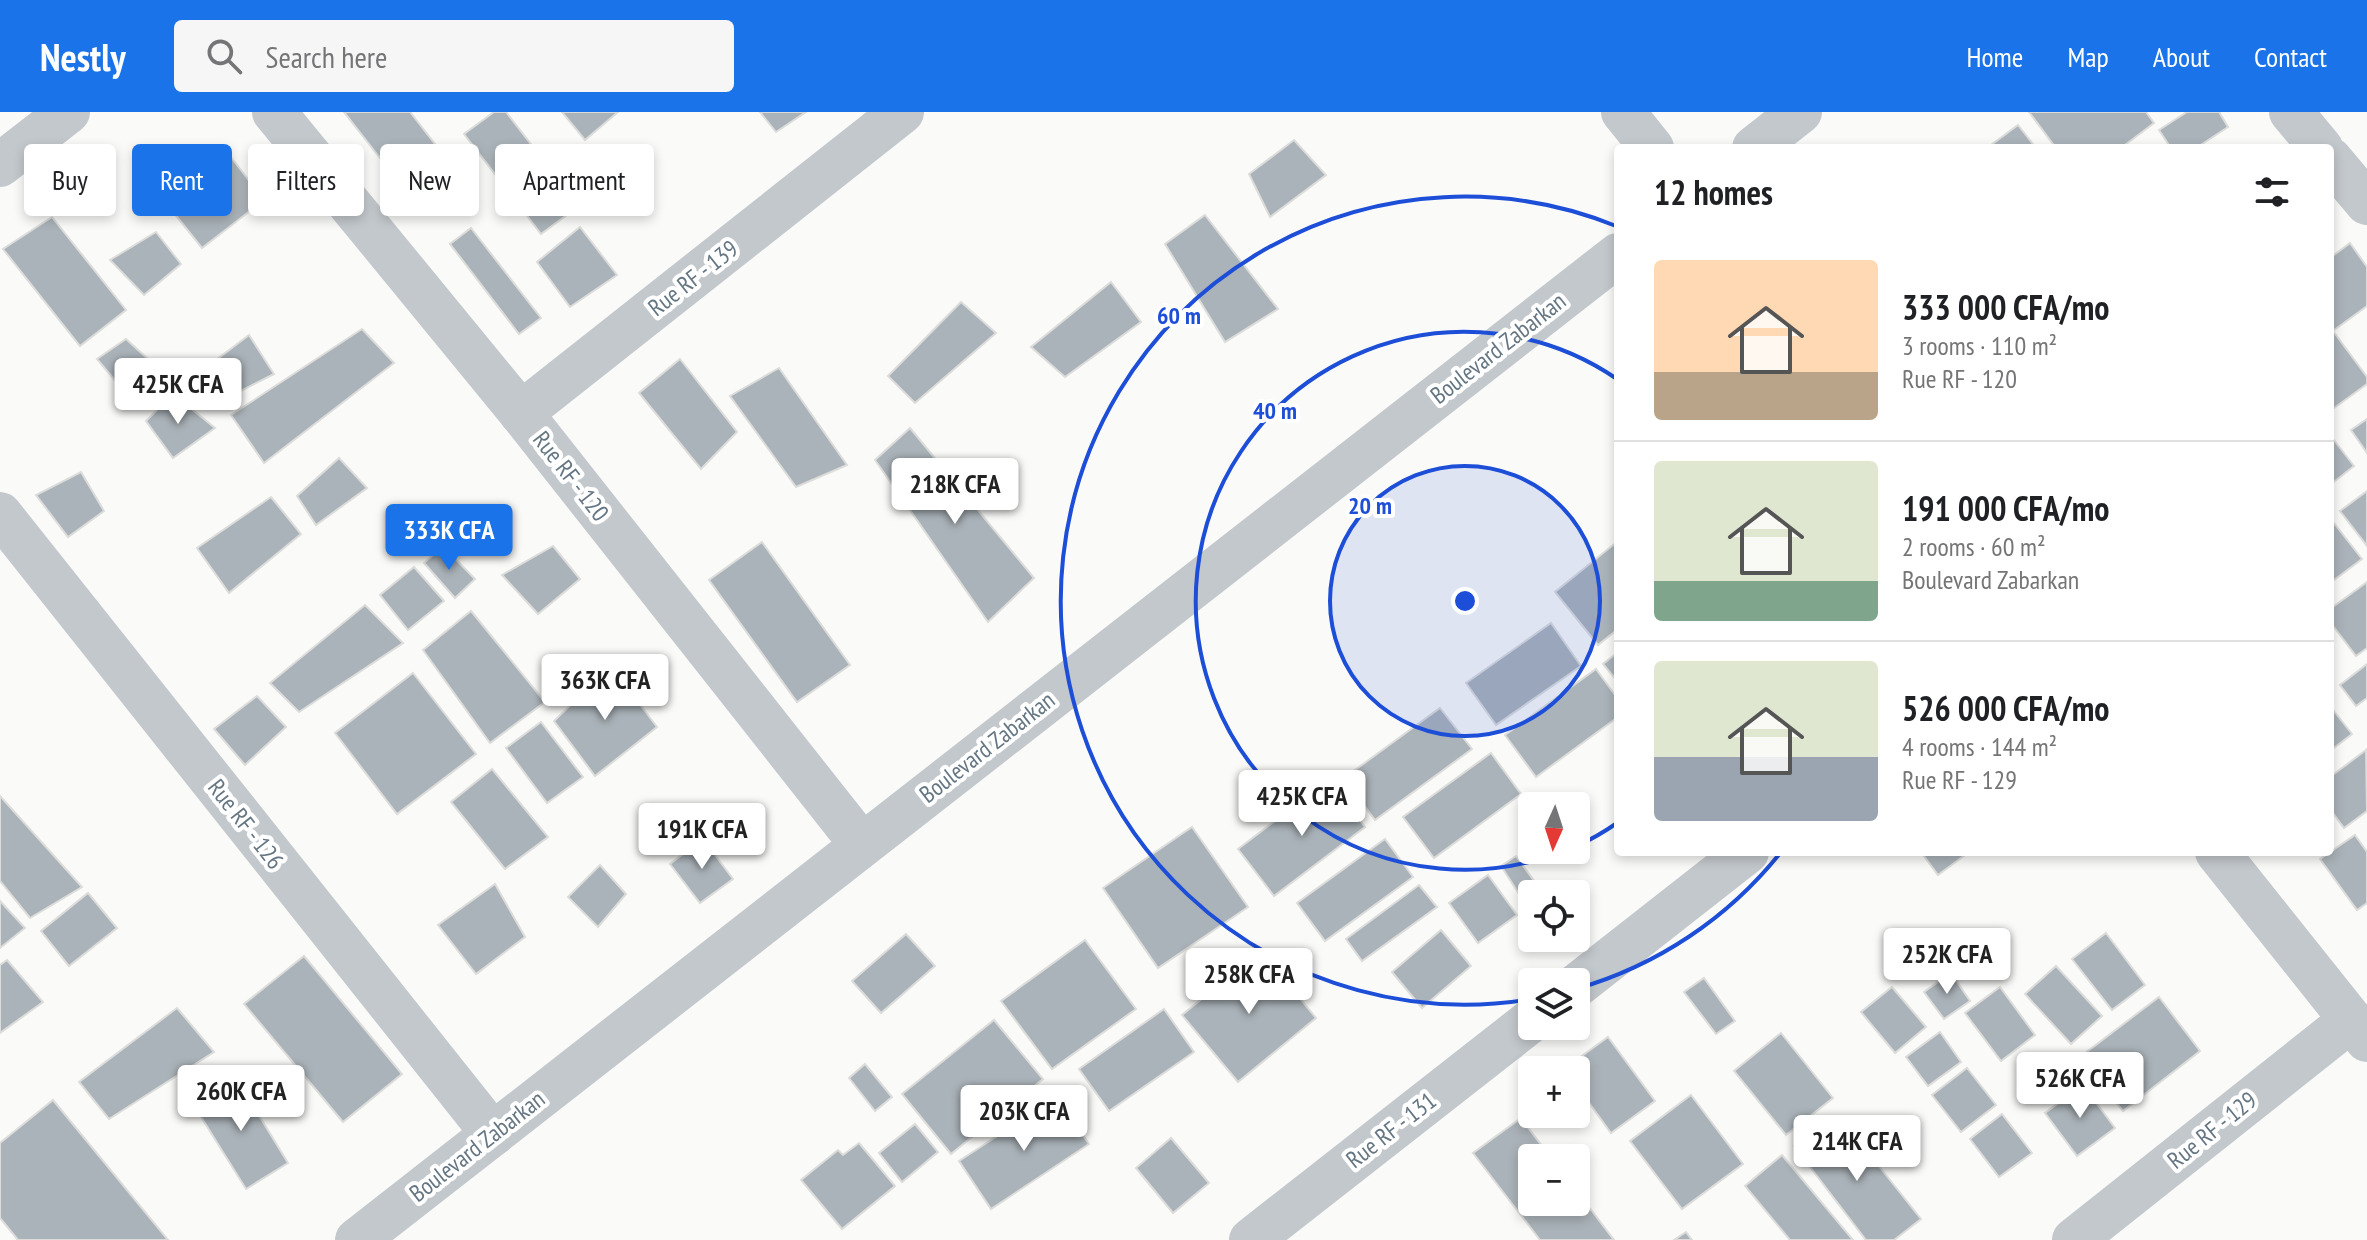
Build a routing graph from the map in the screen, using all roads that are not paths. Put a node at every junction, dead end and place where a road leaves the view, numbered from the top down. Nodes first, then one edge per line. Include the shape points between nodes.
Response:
1 (68, 112) edge
2 (274, 112) edge
3 (902, 112) edge
4 (1623, 112) edge
5 (1800, 112) edge
6 (2291, 112) edge
7 (1649, 144) edge
8 (1759, 144) edge
9 (2318, 144) edge
10 (2334, 164) edge
11 (0, 165) edge
12 (2367, 203) edge
13 (1614, 258) edge
14 (521, 413) junction
15 (0, 514) edge
16 (862, 845) junction
17 (1742, 856) edge
18 (2220, 856) edge
19 (1590, 975) edge
20 (2359, 1030) edge
21 (1518, 1031) edge
22 (493, 1134) junction
23 (357, 1240) edge
24 (1251, 1240) edge
25 (2074, 1240) edge

1 - 11 street
2 - 14 street, Rue RF - 120
3 - 14 street, Rue RF - 139
4 - 7 street
5 - 8 street
6 - 9 street
10 - 12 street
13 - 16 street, Boulevard Zabarkan
14 - 16 street, Rue RF - 120
15 - 22 street, Rue RF - 126
16 - 22 street, Boulevard Zabarkan
17 - 19 street
18 - 20 street
20 - 25 street, Rue RF - 129
21 - 24 street, Rue RF - 131
22 - 23 street, Boulevard Zabarkan

